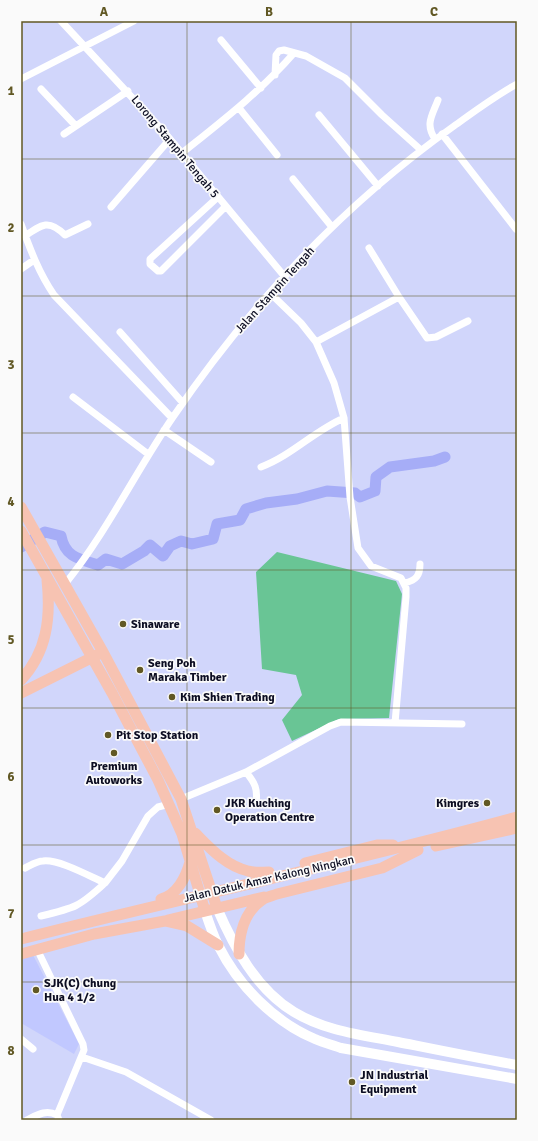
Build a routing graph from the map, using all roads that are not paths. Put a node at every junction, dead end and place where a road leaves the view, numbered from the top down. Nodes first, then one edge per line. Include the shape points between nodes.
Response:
1 (61, 21) edge
2 (134, 21) edge
3 (221, 40) dead end
4 (86, 45) junction
5 (294, 53) junction
6 (275, 75) junction
7 (21, 79) edge
8 (516, 86) edge
9 (261, 88) junction
10 (41, 89) dead end
11 (128, 91) junction
12 (438, 100) dead end
13 (239, 108) junction
14 (319, 115) dead end
15 (75, 125) junction
16 (64, 134) dead end
17 (442, 134) junction
18 (170, 139) junction
19 (435, 139) junction
20 (421, 150) junction
21 (182, 153) junction
22 (277, 155) dead end
23 (293, 179) dead end
24 (378, 186) junction
25 (218, 197) junction
26 (111, 207) dead end
27 (225, 207) junction
28 (21, 224) edge
29 (88, 224) dead end
30 (332, 227) junction
31 (516, 229) dead end
32 (25, 236) junction
33 (369, 248) dead end
34 (34, 260) junction
35 (21, 269) edge
36 (285, 277) junction
37 (271, 294) junction
38 (399, 297) junction
39 (468, 321) dead end
40 (120, 332) dead end
41 (316, 342) junction
42 (73, 397) dead end
43 (183, 403) junction
44 (172, 418) junction
45 (344, 418) junction
46 (164, 430) junction
47 (148, 454) junction
48 (211, 462) dead end
49 (261, 467) dead end
50 (21, 507) edge
51 (26, 539) edge
52 (420, 564) dead end
53 (46, 575) junction
54 (405, 583) junction
55 (65, 584) junction
56 (90, 628) junction
57 (82, 640) junction
58 (103, 652) junction
59 (92, 657) junction
60 (21, 680) edge
61 (21, 693) edge
62 (395, 723) junction
63 (462, 724) dead end
64 (246, 772) junction
65 (181, 799) junction
66 (256, 803) dead end
67 (170, 804) junction
68 (517, 817) edge
69 (517, 828) edge
70 (193, 831) junction
71 (417, 847) junction
72 (190, 862) junction
73 (25, 868) dead end
74 (269, 872) junction
75 (105, 883) junction
76 (210, 887) junction
77 (197, 890) junction
78 (276, 894) junction
79 (168, 897) junction
80 (217, 908) junction
81 (204, 911) junction
82 (41, 916) dead end
83 (166, 921) junction
84 (21, 935) edge
85 (21, 939) edge
86 (21, 945) edge
87 (218, 945) junction
88 (37, 949) junction
89 (21, 954) edge
90 (239, 954) junction
91 (21, 1039) edge
92 (33, 1050) dead end
93 (82, 1056) junction
94 (517, 1065) edge
95 (517, 1079) edge
96 (58, 1118) edge
97 (27, 1120) edge
98 (211, 1120) edge

1 - 4 street, Lorong Stampin Tengah 5
2 - 4 street
3 - 9 street
4 - 7 street
4 - 11 street, Lorong Stampin Tengah 5
5 - 6 street
5 - 6 street via 279,51 276,55
5 - 20 street via 306,56 345,78
6 - 9 street
8 - 17 street, Jalan Stampin Tengah
9 - 13 street
10 - 15 street
11 - 15 street
11 - 18 street, Lorong Stampin Tengah 5
12 - 19 street via 429,123
13 - 21 street
13 - 22 street
14 - 24 street
15 - 16 street
17 - 19 street, Jalan Stampin Tengah
17 - 31 street
18 - 21 street, Lorong Stampin Tengah 5
18 - 26 street
19 - 20 street, Jalan Stampin Tengah
20 - 24 street, Jalan Stampin Tengah
21 - 25 street, Lorong Stampin Tengah 5
23 - 30 street
24 - 30 street, Jalan Stampin Tengah
25 - 27 street, Lorong Stampin Tengah 5
25 - 27 street via 150,259 150,264 161,271
27 - 36 street, Lorong Stampin Tengah 5
28 - 32 street
29 - 32 street via 65,235 49,225 41,225
30 - 36 street, Jalan Stampin Tengah
32 - 34 street
33 - 38 street
34 - 35 street
34 - 44 street via 54,295
36 - 37 street, Jalan Stampin Tengah
37 - 41 street via 301,323
37 - 43 street, Jalan Stampin Tengah via 220,352
38 - 39 street via 424,335 430,339
38 - 41 street
40 - 43 street
41 - 45 street via 334,383
42 - 47 street
43 - 44 street, Jalan Stampin Tengah
44 - 46 street, Jalan Stampin Tengah
45 - 49 street via 326,426 286,454
45 - 54 street via 350,496 356,539 362,556 371,566 401,578
46 - 47 street, Jalan Stampin Tengah
46 - 48 street
47 - 55 street, Jalan Stampin Tengah via 90,550
50 - 55 highway
51 - 53 highway
52 - 54 street via 419,575
53 - 57 highway
53 - 60 highway via 49,617 45,638 34,664
54 - 62 street
55 - 56 highway
56 - 57 highway via 87,638
56 - 58 highway
57 - 59 highway
58 - 59 highway
58 - 65 highway
59 - 61 highway
59 - 67 highway
62 - 63 street
62 - 64 street via 341,722
64 - 65 street
64 - 66 street via 255,783 258,792
65 - 70 highway
67 - 72 highway
67 - 75 street via 158,807 148,816 122,861
68 - 71 highway, Jalan Datuk Amar Kalong Ningkan
69 - 71 highway, Jalan Datuk Amar Kalong Ningkan
70 - 74 highway via 219,856 238,868 249,872
70 - 76 highway
71 - 74 highway via 377,845
71 - 78 highway via 382,868
71 - 85 highway, Jalan Datuk Amar Kalong Ningkan via 152,905
71 - 86 highway, Jalan Datuk Amar Kalong Ningkan via 272,886 151,912
72 - 77 highway
72 - 79 highway via 184,879
73 - 75 street via 46,860
74 - 76 highway
75 - 82 street via 83,904
76 - 77 highway
76 - 80 highway
77 - 79 highway
77 - 81 highway
78 - 80 highway
78 - 90 highway via 262,900 244,922 240,934
79 - 84 highway
80 - 81 highway
80 - 90 main road
81 - 83 highway
81 - 87 main road
83 - 87 highway via 187,926
83 - 88 highway via 94,934
87 - 95 main road via 247,988 269,1010 315,1039 341,1048
88 - 89 highway
88 - 93 street via 83,1044
90 - 94 main road via 276,998 293,1011 333,1029
91 - 92 street
93 - 96 street
93 - 98 street via 126,1072
96 - 97 street via 52,1112 42,1113

